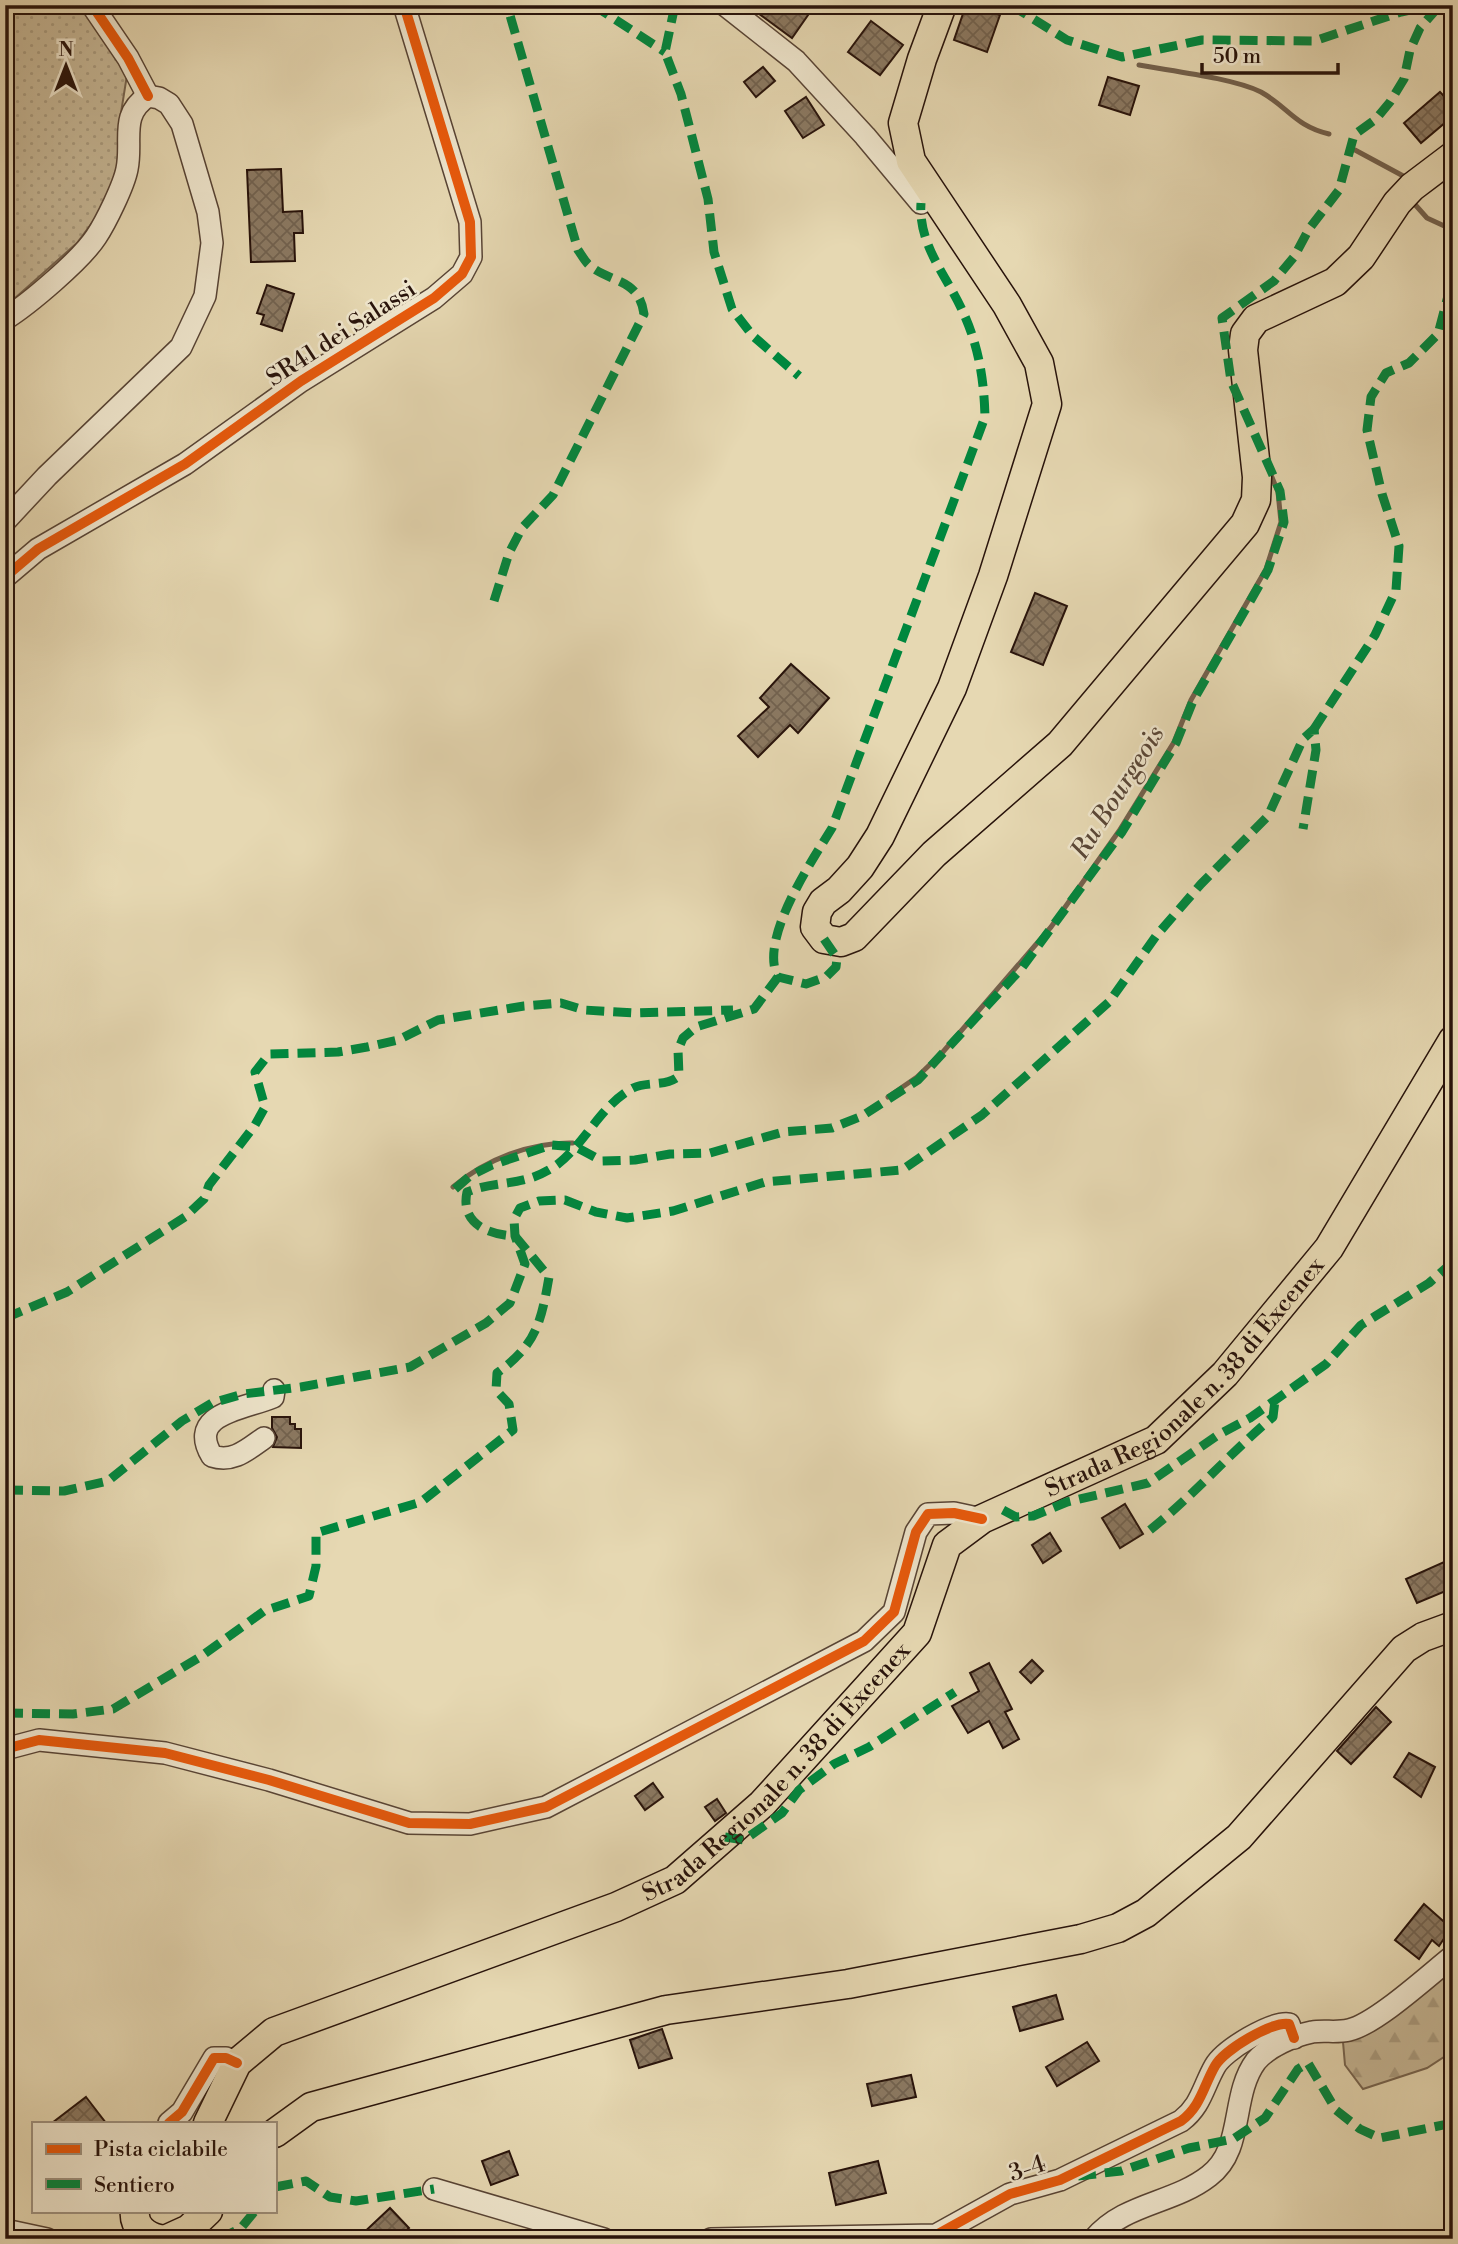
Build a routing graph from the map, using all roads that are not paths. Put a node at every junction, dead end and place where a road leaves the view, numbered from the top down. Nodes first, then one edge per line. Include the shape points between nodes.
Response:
1 (92, 5) edge
2 (404, 5) edge
3 (725, 5) edge
4 (942, 5) edge
5 (148, 96) junction
6 (1453, 156) edge
7 (927, 199) junction
8 (5, 320) edge
9 (5, 521) edge
10 (5, 578) edge
11 (1453, 1040) edge
12 (274, 1390) dead end
13 (264, 1438) dead end
14 (982, 1520) junction
15 (1453, 1626) edge
16 (5, 1749) edge
17 (1453, 1956) edge
18 (1294, 2038) junction
19 (237, 2063) junction
20 (170, 2122) edge
21 (208, 2122) edge
22 (276, 2132) edge
23 (434, 2189) dead end
24 (135, 2212) edge
25 (207, 2212) edge
26 (5, 2230) edge
27 (157, 2238) edge
28 (47, 2239) edge
29 (604, 2239) edge
30 (712, 2239) edge
31 (1094, 2239) edge

1 - 5 street
2 - 10 street, SR41 dei Salassi via 470,222 471,257 462,274 434,299 301,381 185,464 38,550
3 - 7 street via 796,61
4 - 7 main road via 903,123 911,161
5 - 8 street via 135,104 130,115 127,171 96,238 29,304
5 - 9 street via 169,104 182,124 208,212 212,243 205,296 181,347
6 - 7 main road via 1404,195 1361,257 1335,282 1256,319 1245,334 1257,477 1256,500 1245,524 1060,744 934,854 854,937 841,942 824,939 815,927 817,912 860,867 880,836 952,688 1047,404 1039,362 1007,304
11 - 14 main road, Strada Regionale n. 38 di Excenex via 1329,1248 1225,1374 1156,1440
12 - 13 street via 273,1396 218,1417 204,1435 212,1456 222,1460
14 - 16 street via 954,1513 928,1514 916,1532 894,1612 864,1642 534,1810 470,1824 409,1823 165,1753 39,1740
14 - 19 main road, Strada Regionale n. 38 di Excenex via 947,1545 917,1633 762,1804 675,1880 616,1907 274,2032
15 - 22 main road via 1404,1649 1239,1837 1174,1892 1118,1928 848,1983 666,2010 311,2107
17 - 18 street via 1352,2030 1314,2031
18 - 30 street, 3-4 via 1289,2024 1275,2024 1216,2063 1195,2110 1181,2121 1060,2180 1010,2194 936,2235
18 - 31 street via 1273,2046 1256,2062 1237,2102 1226,2158 1210,2176 1179,2194 1138,2206
19 - 20 street via 214,2059 182,2112
19 - 21 main road, Strada Regionale n. 38 di Excenex
23 - 29 street
24 - 27 main road via 136,2223
25 - 27 main road via 189,2229
26 - 28 street

